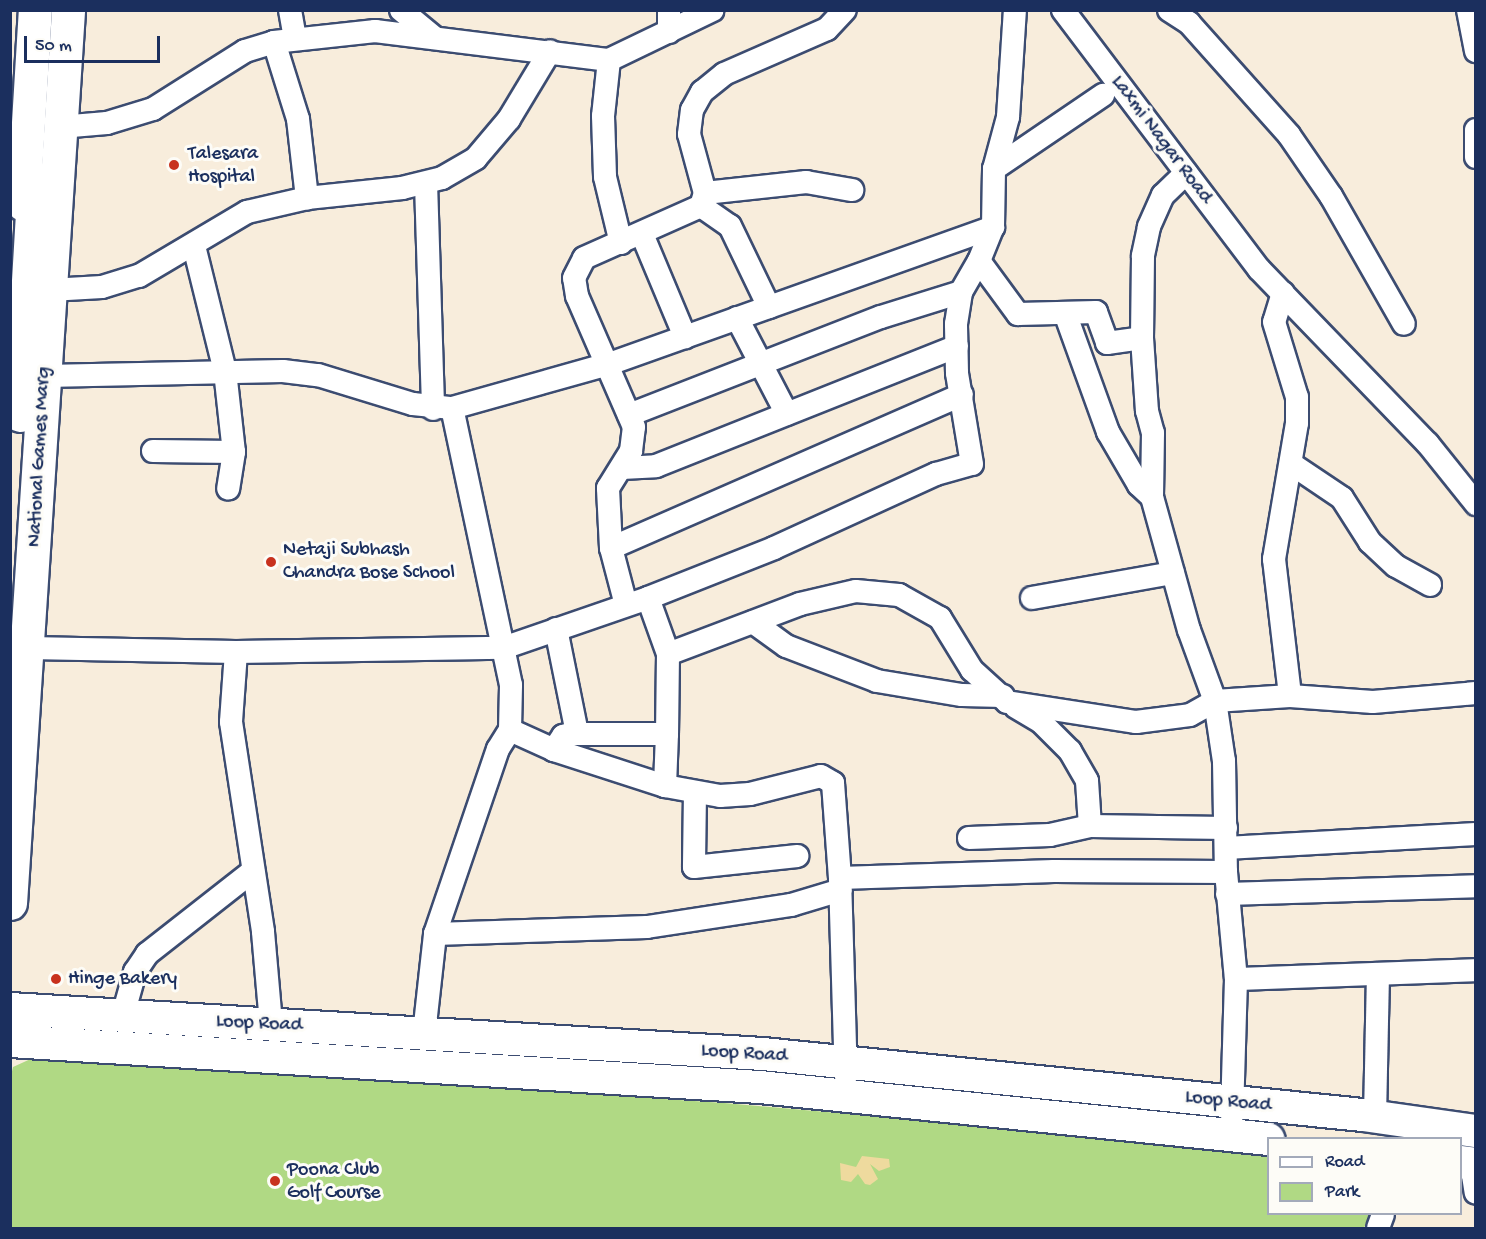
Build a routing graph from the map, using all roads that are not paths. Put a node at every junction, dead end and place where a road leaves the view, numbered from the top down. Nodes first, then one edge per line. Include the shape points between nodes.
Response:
1 (35, 10) edge
2 (46, 10) edge
3 (58, 10) edge
4 (68, 10) edge
5 (290, 10) edge
6 (401, 10) edge
7 (713, 10) edge
8 (845, 10) edge
9 (1015, 10) edge
10 (1063, 10) edge
11 (1169, 10) edge
12 (1468, 10) edge
13 (669, 21) edge
14 (435, 38) junction
15 (284, 40) junction
16 (550, 51) junction
17 (1476, 51) edge
18 (609, 60) junction
19 (1103, 95) dead end
20 (60, 127) junction
21 (1476, 130) edge
22 (1476, 157) edge
23 (994, 169) junction
24 (1186, 173) junction
25 (426, 183) junction
26 (852, 190) dead end
27 (307, 198) junction
28 (703, 200) junction
29 (993, 227) junction
30 (642, 234) junction
31 (621, 243) junction
32 (194, 246) junction
33 (979, 261) junction
34 (50, 290) junction
35 (961, 291) junction
36 (1283, 294) junction
37 (768, 307) junction
38 (1065, 313) junction
39 (737, 318) junction
40 (1404, 324) dead end
41 (685, 337) junction
42 (1142, 338) junction
43 (957, 346) junction
44 (609, 364) junction
45 (761, 364) junction
46 (225, 371) junction
47 (27, 393) edge
48 (962, 395) junction
49 (442, 408) junction
50 (787, 414) junction
51 (629, 415) junction
52 (153, 451) dead end
53 (234, 452) junction
54 (1293, 465) junction
55 (622, 468) junction
56 (228, 489) dead end
57 (1152, 497) junction
58 (1476, 504) edge
59 (611, 548) junction
60 (1173, 573) junction
61 (10, 575) edge
62 (1430, 585) dead end
63 (648, 598) junction
64 (1032, 598) dead end
65 (626, 605) junction
66 (753, 622) junction
67 (556, 629) junction
68 (29, 648) junction
69 (503, 648) junction
70 (236, 652) junction
71 (669, 654) junction
72 (1476, 693) edge
73 (1290, 696) junction
74 (1005, 699) junction
75 (1215, 701) junction
76 (510, 730) junction
77 (577, 733) junction
78 (667, 734) junction
79 (554, 750) junction
80 (10, 752) edge
81 (665, 786) junction
82 (694, 792) junction
83 (1090, 826) junction
84 (1476, 834) edge
85 (969, 838) dead end
86 (1226, 838) junction
87 (797, 856) dead end
88 (253, 871) junction
89 (1226, 883) junction
90 (841, 884) junction
91 (1476, 886) edge
92 (10, 903) edge
93 (435, 934) junction
94 (1476, 970) edge
95 (1378, 974) junction
96 (1236, 979) junction
97 (10, 1009) edge
98 (123, 1015) junction
99 (271, 1024) junction
100 (424, 1034) junction
101 (10, 1041) edge
102 (846, 1063) junction
103 (847, 1096) junction
104 (1234, 1102) junction
105 (1375, 1117) junction
106 (1476, 1131) edge
107 (1229, 1135) junction
108 (1267, 1139) edge

1 - 47 main road, National Games Marg
2 - 47 main road
3 - 47 main road
4 - 20 main road, National Games Marg
5 - 15 street
6 - 14 street
7 - 13 street
8 - 28 street via 827,29 724,74 702,92 692,110 689,134
9 - 23 street via 1008,117
10 - 24 street, Laxmi Nagar Road
11 - 40 street via 1189,23 1289,135 1331,196
12 - 17 street
13 - 18 street
14 - 15 street via 375,31
14 - 16 street
15 - 20 street via 245,51 153,109 107,123
15 - 27 street
16 - 18 street
16 - 25 street via 509,119 476,158
18 - 31 street via 603,116 605,177
19 - 23 street
20 - 34 main road, National Games Marg
21 - 22 street
23 - 29 street
24 - 36 street, Laxmi Nagar Road via 1259,269
24 - 42 street via 1162,195 1149,227 1143,256
25 - 27 street
25 - 49 street
26 - 28 street via 806,182
27 - 32 street via 247,212
28 - 30 street
28 - 37 street via 730,226
29 - 33 street
29 - 37 street
30 - 31 street
30 - 41 street
31 - 44 street via 584,258 574,278 577,296
32 - 34 street via 139,276 102,287
32 - 46 street
33 - 35 street
33 - 38 street via 1018,314
34 - 47 main road, National Games Marg
35 - 43 street
35 - 45 street via 881,317
36 - 54 street via 1274,322 1298,397
36 - 58 street, Laxmi Nagar Road via 1428,444
37 - 39 street
38 - 42 street via 1096,312 1107,343
38 - 57 street via 1108,432 1139,484
39 - 41 street
39 - 45 street
41 - 44 street
42 - 57 street via 1147,411 1153,433
43 - 48 street
43 - 50 street
44 - 49 street
44 - 51 street
45 - 50 street
45 - 51 street
46 - 47 street
46 - 49 street via 318,375
46 - 53 street
47 - 61 main road
47 - 68 main road, National Games Marg
47 - 80 main road
48 - 59 street
48 - 63 street via 972,464 936,474 774,548
49 - 69 street
50 - 55 street via 656,466
51 - 55 street via 634,427 632,451
52 - 53 street
53 - 56 street
54 - 62 street via 1342,498 1370,542 1396,566
54 - 73 street via 1280,507 1274,559
55 - 59 street via 608,488
57 - 60 street
59 - 65 street
60 - 64 street
60 - 75 street
63 - 65 street
63 - 71 street
65 - 67 street
66 - 71 street
66 - 74 street via 786,646 876,681
66 - 74 street via 800,604 856,591 899,595 940,618 972,670
67 - 69 street
67 - 77 street
68 - 70 street
68 - 92 main road, National Games Marg
69 - 70 street
69 - 76 street via 511,685
70 - 88 street via 231,722
71 - 78 street
72 - 73 street via 1373,702
73 - 75 street
74 - 75 street via 1136,722 1190,715
74 - 83 street via 1041,722 1070,751 1087,781
75 - 86 street via 1224,761
76 - 79 street
76 - 93 street via 498,749
77 - 78 street
77 - 79 street via 563,736
78 - 81 street
79 - 81 street
81 - 82 street
82 - 87 street via 694,867
82 - 90 street via 720,796 750,794 780,784 829,777
83 - 85 street via 1050,835
83 - 86 street
84 - 86 street
86 - 89 street
88 - 98 street via 147,954 135,972
88 - 99 street
89 - 90 street via 1043,871
89 - 91 street
89 - 96 street
90 - 93 street via 791,905 647,927
90 - 102 street
93 - 100 street
94 - 95 street
95 - 96 street
95 - 105 street
96 - 104 street
97 - 98 main road, Loop Road
98 - 99 main road, Loop Road
99 - 100 main road, Loop Road
100 - 102 main road, Loop Road
101 - 103 main road, Loop Road via 760,1087
102 - 103 street
102 - 104 main road, Loop Road
103 - 107 main road, Loop Road
104 - 105 main road, Loop Road
104 - 107 street
105 - 106 main road, Loop Road
107 - 108 main road, Loop Road

